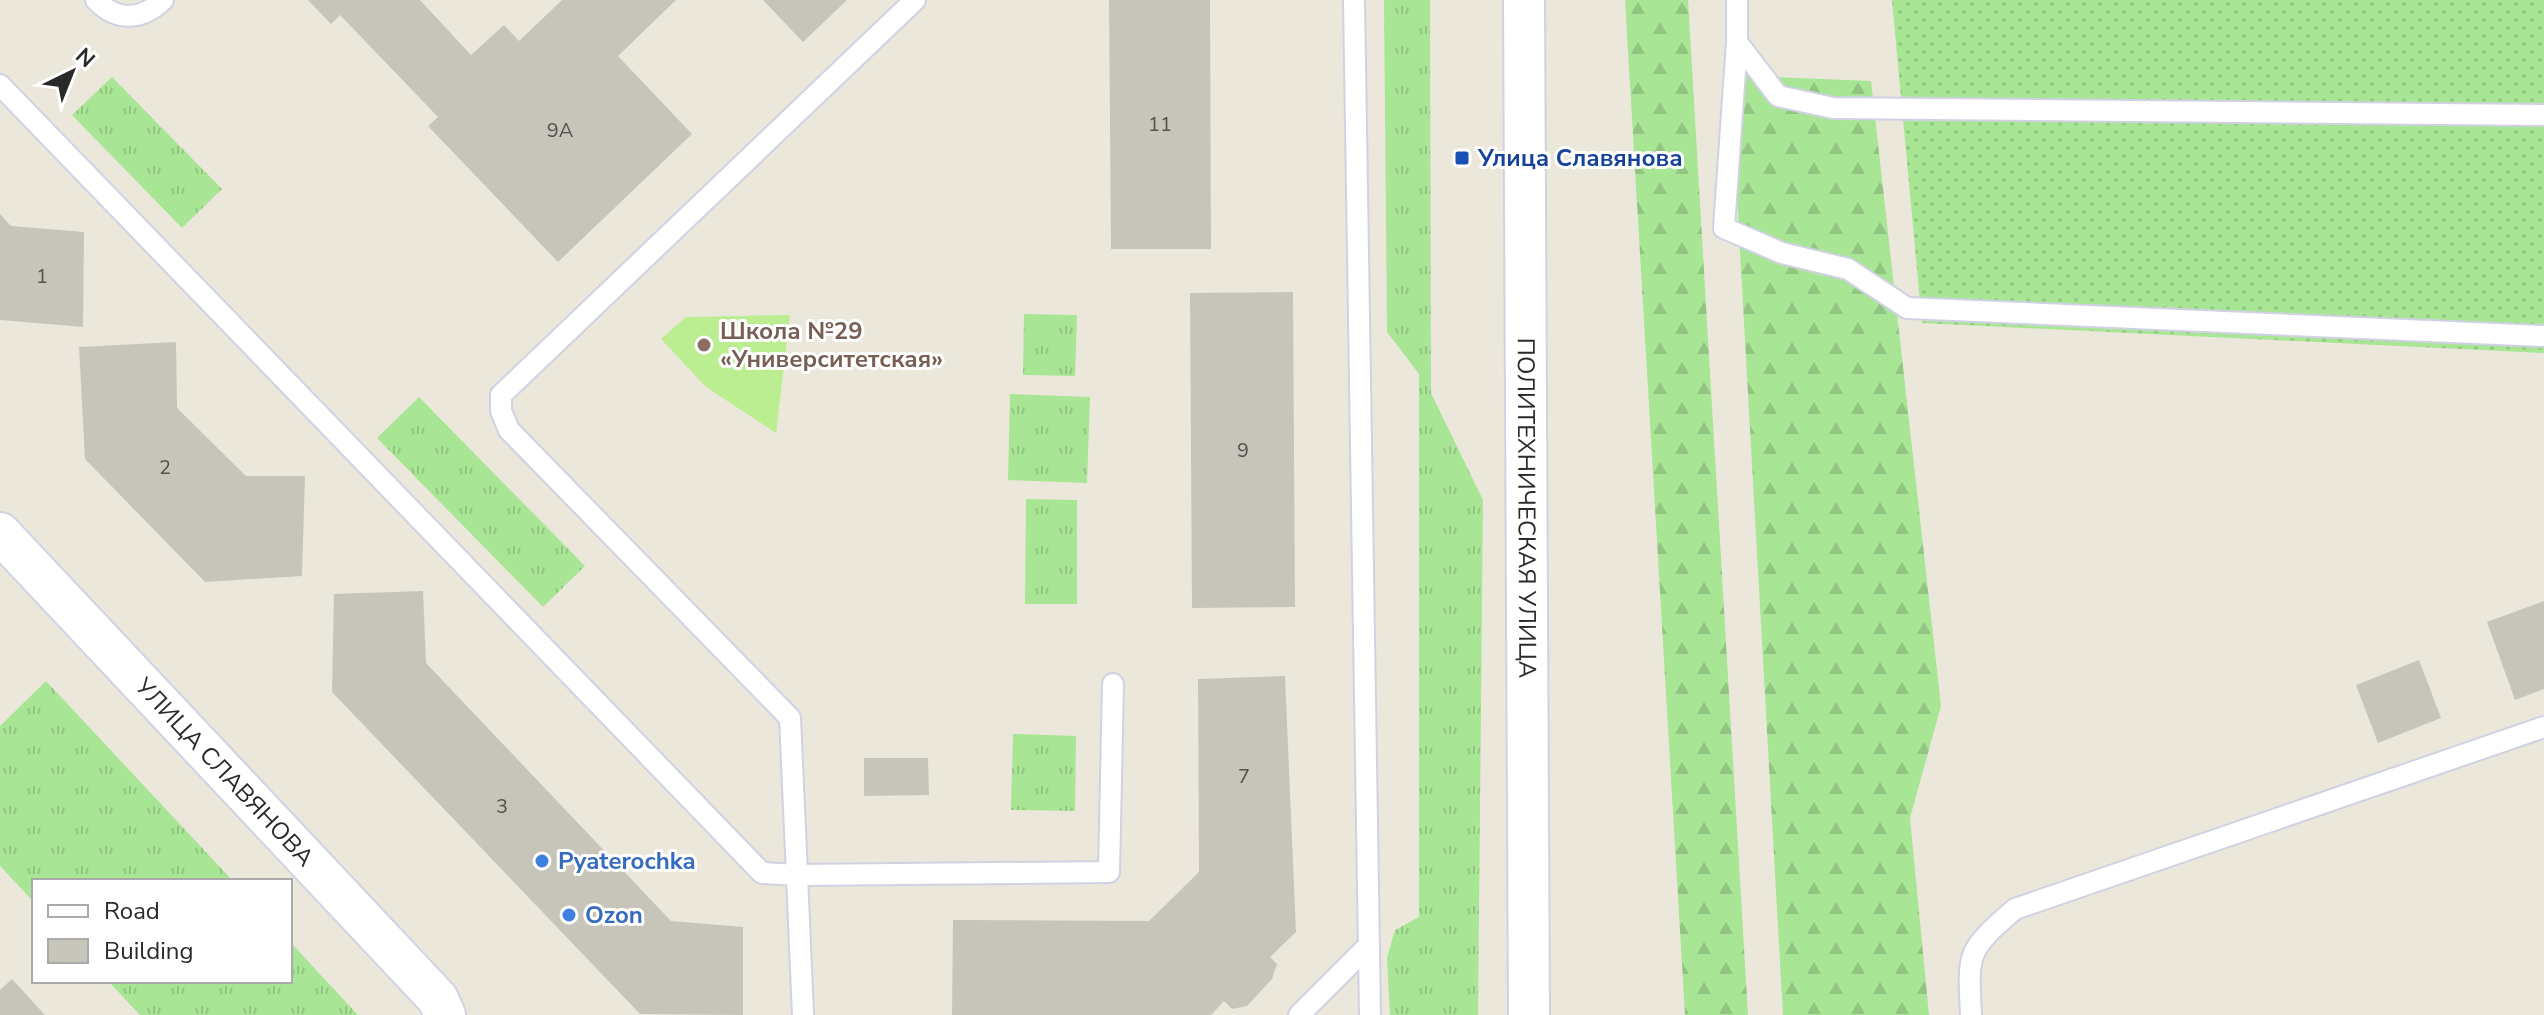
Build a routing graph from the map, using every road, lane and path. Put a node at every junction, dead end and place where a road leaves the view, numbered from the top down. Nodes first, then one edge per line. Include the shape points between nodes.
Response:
1 (96, 0) edge
2 (163, 0) edge
3 (915, 0) edge
4 (1354, 0) edge
5 (1524, 0) edge
6 (1737, 0) edge
7 (1737, 42) junction
8 (0, 85) edge
9 (2544, 115) edge
10 (2544, 336) edge
11 (0, 533) edge
12 (1113, 684) dead end
13 (2544, 727) edge
14 (797, 875) junction
15 (1368, 946) junction
16 (445, 1015) edge
17 (803, 1015) edge
18 (1299, 1015) edge
19 (1370, 1015) edge
20 (1529, 1015) edge
21 (1971, 1015) edge

1 - 2 lane via 118,16 132,18
3 - 14 lane via 501,395 509,430 790,718
4 - 15 lane
5 - 20 street, ПОЛИТЕХНИЧЕСКАЯ УЛИЦА
6 - 7 lane
7 - 9 lane via 1778,96 1833,108
7 - 10 lane via 1724,228 1782,253 1848,269 1907,308
8 - 14 lane via 762,873
11 - 16 street, УЛИЦА СЛАВЯНОВА via 438,999
12 - 14 lane via 1109,872
13 - 21 lane via 2015,909 1984,935 1969,962
14 - 17 lane
15 - 18 lane
15 - 19 lane

